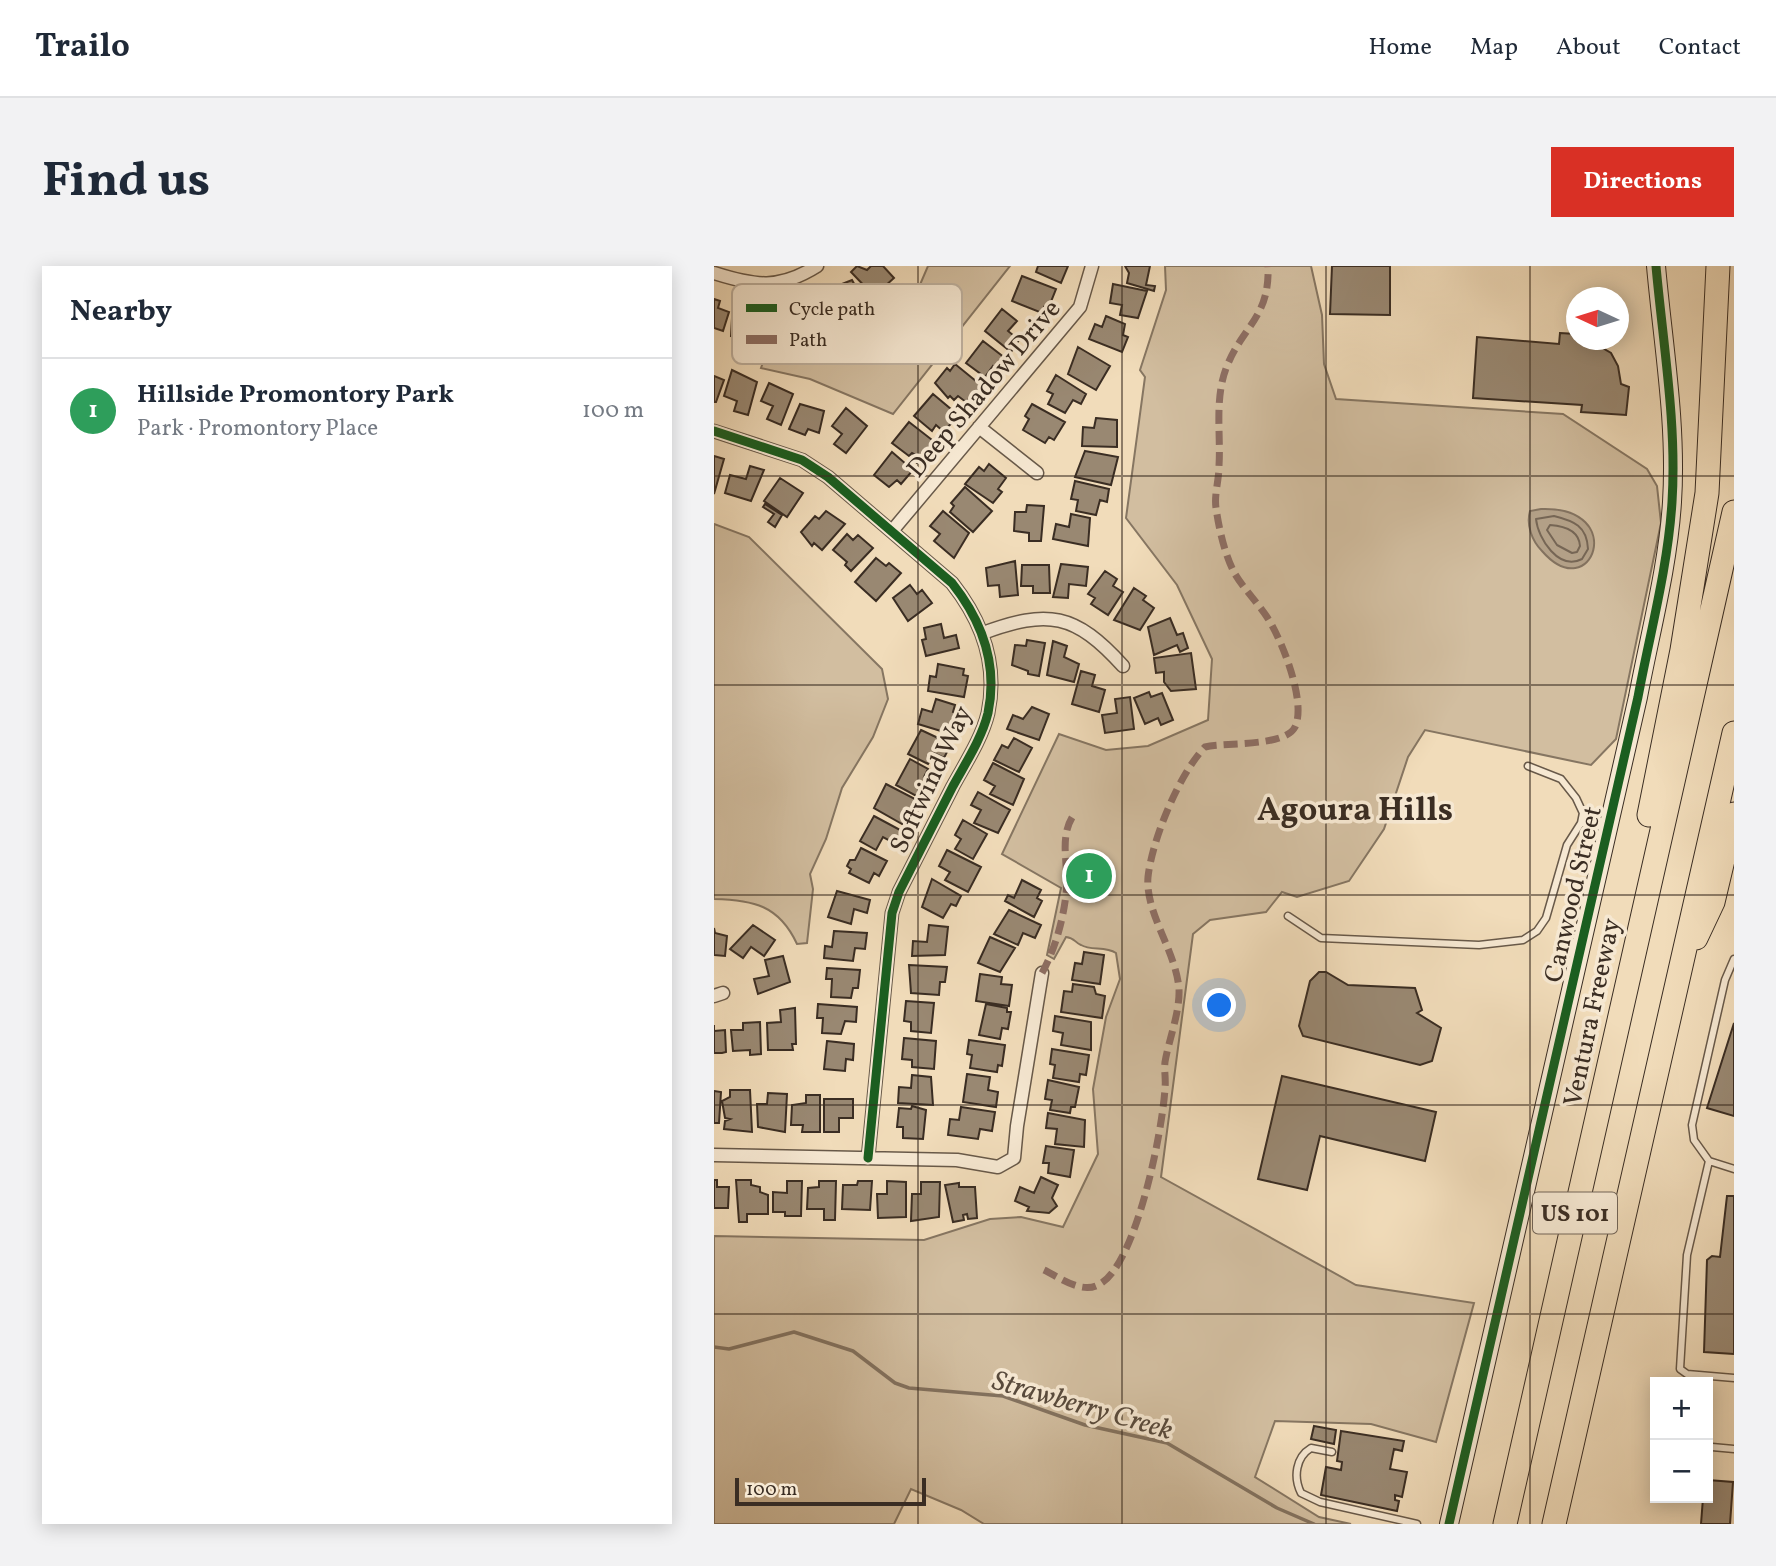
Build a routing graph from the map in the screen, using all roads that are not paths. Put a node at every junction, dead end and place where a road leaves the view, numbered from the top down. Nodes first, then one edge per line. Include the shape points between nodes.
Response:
1 (817, 266) edge
2 (1092, 266) edge
3 (1656, 266) edge
4 (1718, 266) edge
5 (714, 274) edge
6 (748, 284) edge
7 (776, 284) edge
8 (979, 427) junction
9 (714, 431) edge
10 (1037, 473) dead end
11 (1734, 512) edge
12 (892, 531) junction
13 (983, 632) junction
14 (1123, 666) dead end
15 (1734, 733) edge
16 (1528, 766) dead end
17 (1734, 814) edge
18 (1581, 823) junction
19 (1608, 828) junction
20 (1644, 902) junction
21 (1288, 916) dead end
22 (1734, 959) edge
23 (1042, 973) dead end
24 (1678, 975) junction
25 (714, 1155) edge
26 (868, 1158) junction
27 (1709, 1161) junction
28 (1734, 1169) edge
29 (1734, 1378) edge
30 (1713, 1447) edge
31 (1734, 1449) edge
32 (1332, 1451) dead end
33 (1417, 1524) edge
34 (1449, 1524) edge
35 (1505, 1524) edge
36 (1554, 1524) edge

1 - 7 street
2 - 8 street, Deep Shadow Drive via 1080,307
3 - 19 street, Canwood Street via 1673,447 1672,503 1653,623
4 - 20 highway via 1707,493 1649,813
5 - 6 street
8 - 10 street
8 - 12 street, Deep Shadow Drive
9 - 12 street, Softwind Way via 803,460
11 - 20 highway, Ventura Freeway / US 101
12 - 13 street, Softwind Way via 952,583
13 - 14 street via 1030,617 1067,622 1090,635
13 - 26 street, Softwind Way via 990,674 988,715 899,892 890,922
15 - 24 highway, US 101
16 - 18 lane via 1552,773 1569,786 1583,813
17 - 24 highway via 1713,902
18 - 19 lane
18 - 21 lane via 1567,845 1546,918 1523,940 1479,945 1321,938
19 - 34 street, Canwood Street
20 - 35 highway, Ventura Freeway / US 101
22 - 27 lane via 1725,980 1692,1125 1694,1140
23 - 26 street via 1014,1158 998,1167 957,1160
24 - 36 highway, US 101
25 - 26 street
27 - 28 lane
27 - 29 lane via 1687,1255 1680,1368 1687,1374
30 - 31 lane
32 - 33 lane via 1311,1448 1303,1454 1295,1476 1301,1493 1320,1502

